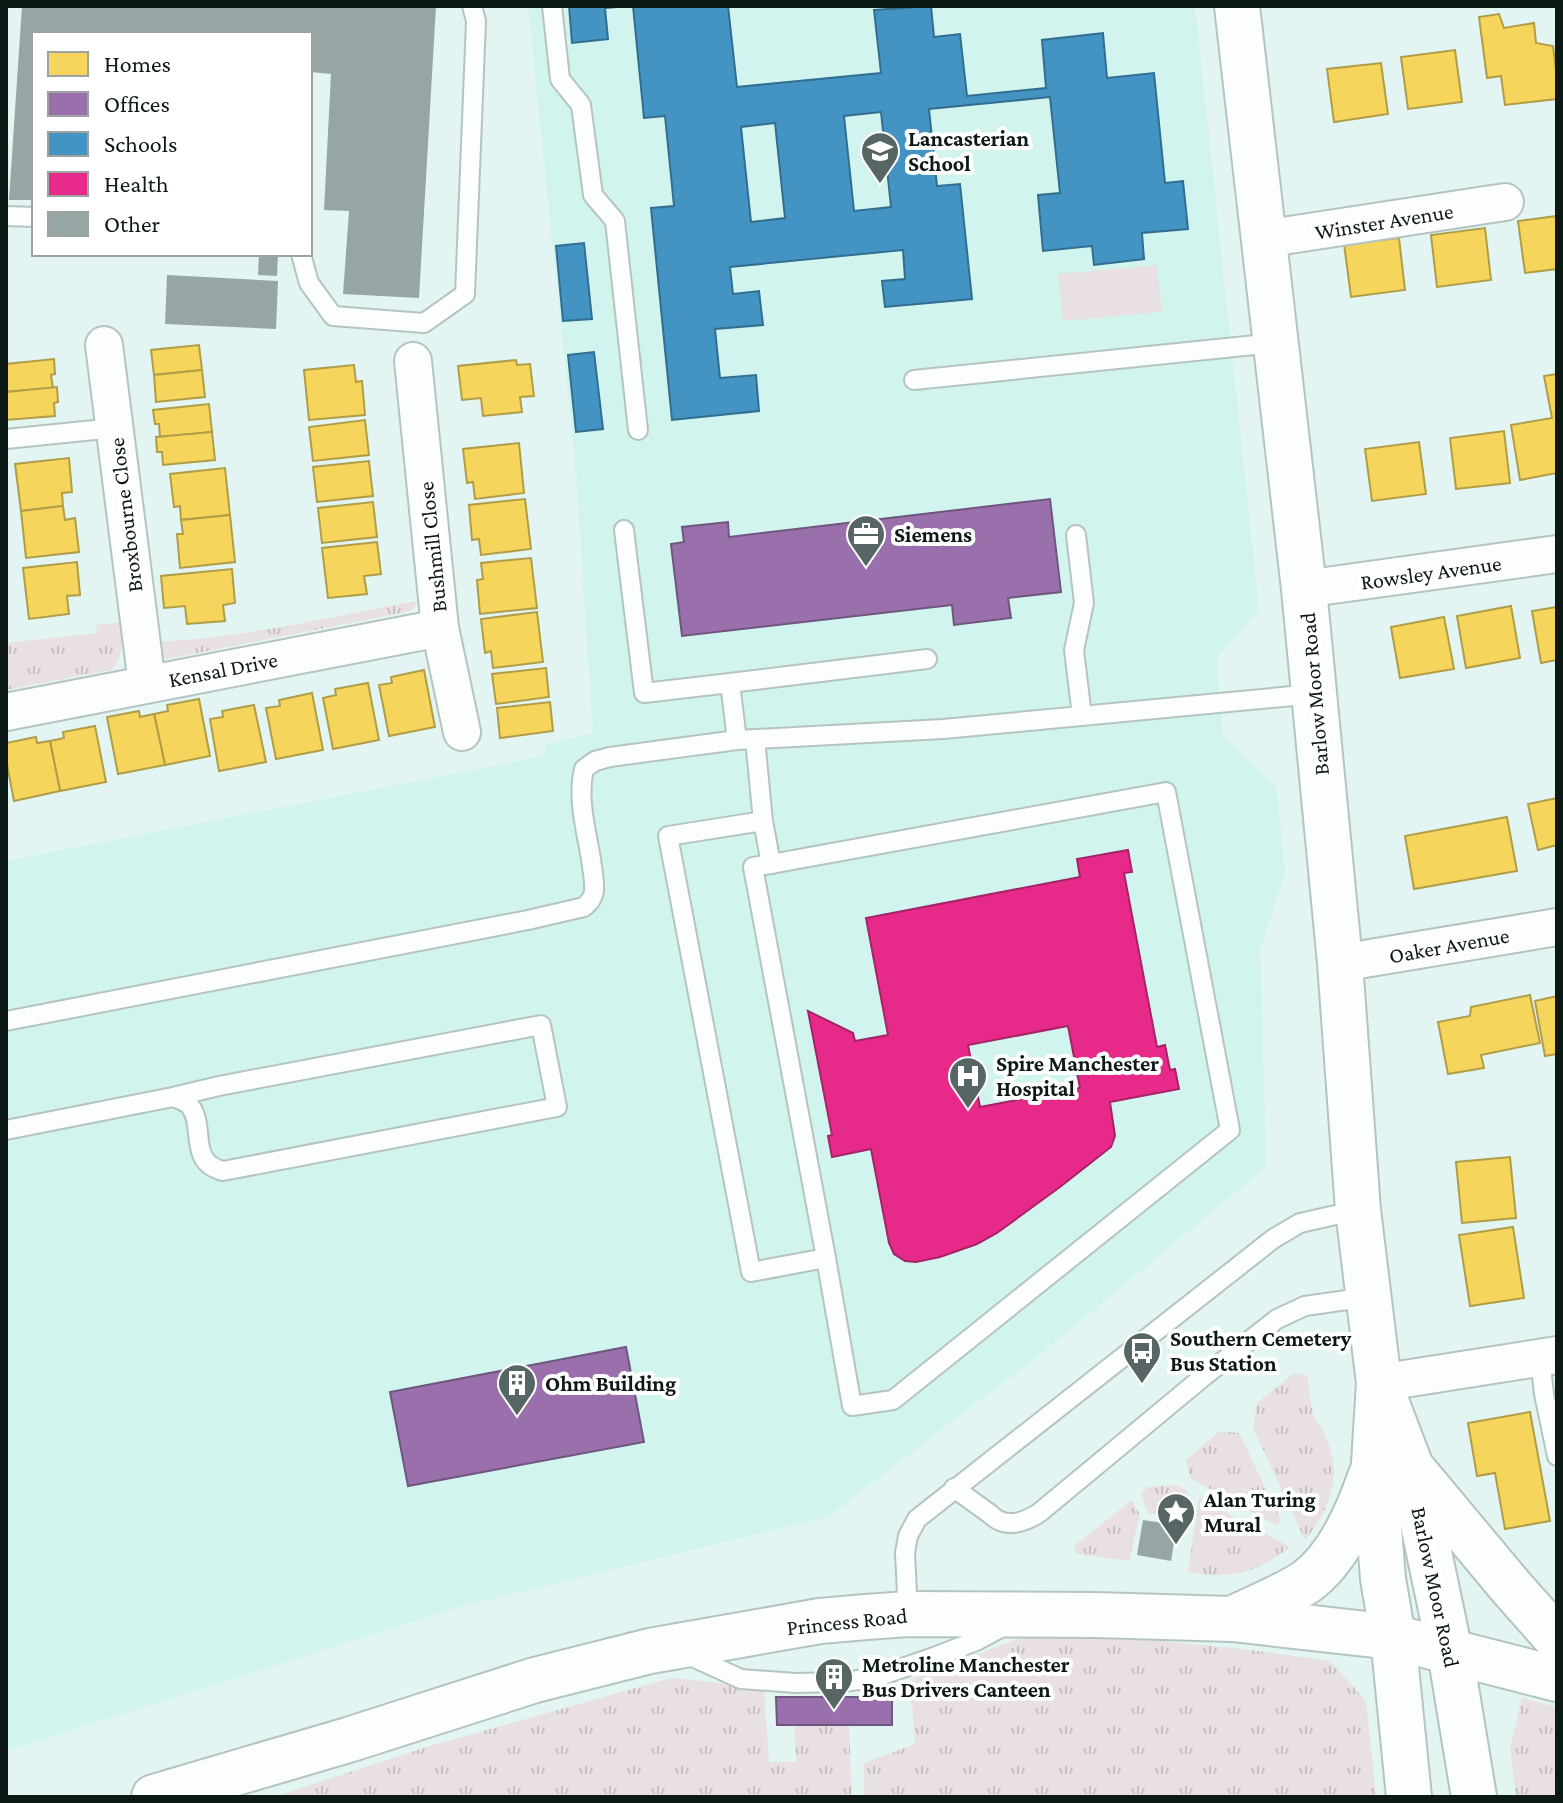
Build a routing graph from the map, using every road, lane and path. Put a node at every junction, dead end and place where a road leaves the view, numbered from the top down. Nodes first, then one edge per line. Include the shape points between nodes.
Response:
1 (472, 6) edge
2 (552, 6) edge
3 (1237, 6) edge
4 (1505, 202) dead end
5 (6, 216) edge
6 (32, 217) edge
7 (1263, 239) junction
8 (302, 256) edge
9 (1275, 343) junction
10 (104, 345) dead end
11 (413, 361) dead end
12 (914, 380) dead end
13 (114, 428) junction
14 (638, 430) dead end
15 (6, 439) edge
16 (624, 530) dead end
17 (1076, 535) dead end
18 (1557, 554) edge
19 (1304, 589) junction
20 (440, 628) junction
21 (927, 659) dead end
22 (730, 683) junction
23 (147, 684) junction
24 (1314, 694) junction
25 (6, 712) edge
26 (1082, 716) junction
27 (462, 732) dead end
28 (746, 739) junction
29 (763, 821) junction
30 (771, 864) junction
31 (1557, 927) edge
32 (1340, 963) junction
33 (6, 1021) edge
34 (173, 1097) junction
35 (6, 1130) edge
36 (1358, 1210) junction
37 (826, 1258) junction
38 (1368, 1297) junction
39 (1548, 1356) edge
40 (1379, 1383) junction
41 (1557, 1456) edge
42 (1393, 1465) junction
43 (954, 1488) junction
44 (908, 1614) junction
45 (1025, 1614) junction
46 (1232, 1619) junction
47 (1393, 1637) junction
48 (1557, 1639) edge
49 (670, 1647) junction
50 (1450, 1652) junction
51 (1557, 1679) edge
52 (154, 1797) edge
53 (1409, 1797) edge
54 (1474, 1797) edge

1 - 8 lane via 476,21 465,294 424,323 333,316 309,283
2 - 14 lane via 560,79 581,105 593,195 615,221
3 - 7 main road, Barlow Moor Road
4 - 7 street, Winster Avenue
5 - 6 lane
7 - 9 main road, Barlow Moor Road
9 - 12 lane
9 - 19 main road, Barlow Moor Road
10 - 13 street, Broxbourne Close
11 - 20 street, Bushmill Close
13 - 15 lane
13 - 23 street, Broxbourne Close
16 - 22 lane via 644,693
17 - 26 lane via 1084,603 1074,650
18 - 19 street, Rowsley Avenue
19 - 24 main road, Barlow Moor Road
20 - 23 street, Kensal Drive
20 - 27 street, Bushmill Close
21 - 22 lane
22 - 28 lane
23 - 25 street, Kensal Drive
24 - 26 lane
24 - 32 main road, Barlow Moor Road
26 - 28 lane
28 - 29 lane
28 - 33 lane via 610,757 584,769 581,803 594,894 584,907
29 - 30 lane
29 - 37 lane via 668,836 751,1272
30 - 37 lane via 753,867
30 - 37 lane via 1166,792 1230,1130 893,1400 852,1406
31 - 32 street, Oaker Avenue
32 - 36 main road, Barlow Moor Road
34 - 34 lane via 541,1025 557,1107 223,1171 207,1163 193,1111
34 - 35 lane
36 - 38 main road, Barlow Moor Road
36 - 43 lane via 1300,1223 1273,1239
38 - 40 main road, Barlow Moor Road
38 - 43 lane via 1309,1305 1277,1319 1025,1522 993,1518
39 - 40 street
39 - 41 lane via 1544,1394
40 - 42 main road, Barlow Moor Road
42 - 46 main road via 1361,1503 1332,1555 1308,1580
42 - 47 main road, Barlow Moor Road via 1383,1579
42 - 48 main road
42 - 50 main road, Barlow Moor Road
43 - 44 lane via 917,1519 908,1536
44 - 45 main road, Princess Road
44 - 49 main road, Princess Road via 820,1621
45 - 46 main road, Princess Road
45 - 49 lane via 934,1657 874,1678 843,1682 741,1679
46 - 47 main road, Princess Road
47 - 50 main road, Princess Road
47 - 53 main road, Barlow Moor Road
49 - 52 main road, Princess Road via 535,1680
50 - 51 main road, Princess Road
50 - 54 main road, Barlow Moor Road

